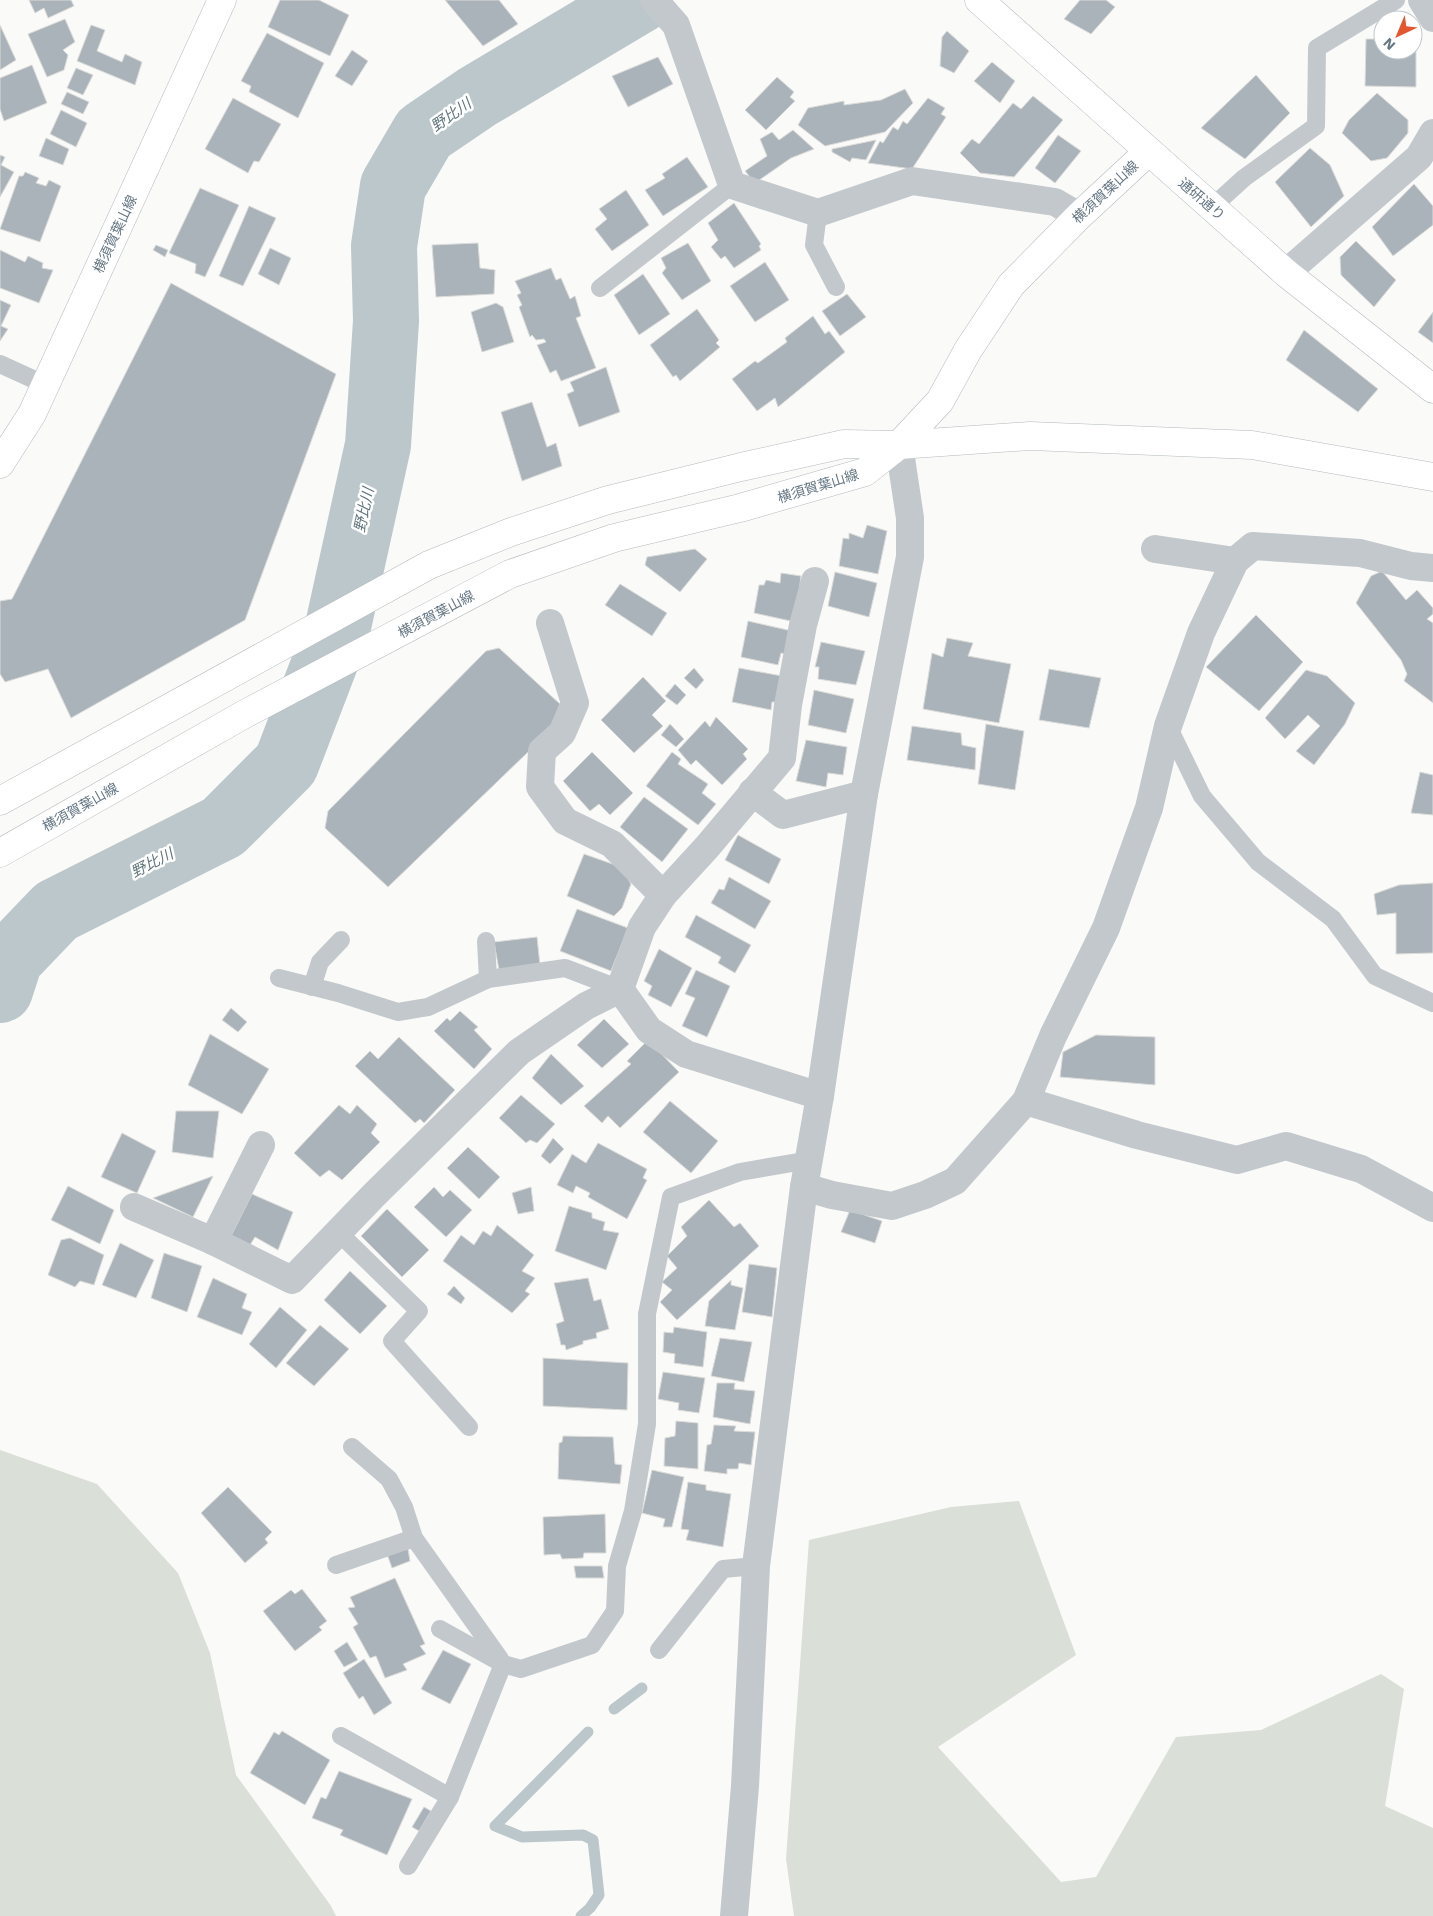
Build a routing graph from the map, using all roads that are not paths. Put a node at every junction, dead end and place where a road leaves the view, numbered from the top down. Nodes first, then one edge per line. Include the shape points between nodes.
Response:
1 (222, 0) edge
2 (654, 0) edge
3 (978, 0) edge
4 (1396, 0) edge
5 (1422, 0) edge
6 (1433, 18) edge
7 (1433, 132) edge
8 (1148, 152) junction
9 (732, 185) junction
10 (1211, 208) junction
11 (818, 213) junction
12 (1079, 216) junction
13 (1286, 273) junction
14 (836, 287) dead end
15 (600, 288) dead end
16 (0, 364) edge
17 (46, 383) junction
18 (1433, 389) edge
19 (899, 445) junction
20 (0, 464) edge
21 (1433, 477) edge
22 (1155, 549) dead end
23 (1235, 561) junction
24 (1433, 568) edge
25 (815, 582) dead end
26 (550, 623) dead end
27 (1168, 726) junction
28 (752, 792) junction
29 (864, 794) junction
30 (0, 801) edge
31 (0, 853) edge
32 (663, 895) junction
33 (341, 940) dead end
34 (486, 941) dead end
35 (279, 978) dead end
36 (488, 978) junction
37 (312, 987) junction
38 (620, 989) junction
39 (1433, 1003) edge
40 (820, 1096) junction
41 (1026, 1101) junction
42 (261, 1145) dead end
43 (810, 1160) junction
44 (804, 1187) junction
45 (134, 1207) dead end
46 (1433, 1208) edge
47 (338, 1232) junction
48 (213, 1242) junction
49 (469, 1427) dead end
50 (352, 1446) dead end
51 (414, 1538) junction
52 (336, 1565) dead end
53 (756, 1566) junction
54 (440, 1629) dead end
55 (659, 1650) dead end
56 (503, 1664) junction
57 (341, 1736) dead end
58 (450, 1797) junction
59 (408, 1866) dead end
60 (734, 1916) edge

1 - 17 main road, 横須賀葉山線
2 - 9 street via 676,25
3 - 8 main road, 通研通り
4 - 10 lane via 1317,48 1316,126 1244,178
5 - 6 street
7 - 13 street via 1419,157
8 - 10 main road, 通研通り
8 - 12 main road, 横須賀葉山線
9 - 11 street
9 - 15 lane
10 - 13 main road, 通研通り
11 - 12 street via 912,181 1056,202
11 - 14 lane via 814,245
12 - 19 main road, 横須賀葉山線 via 1011,285 968,350 940,401
13 - 18 main road, 通研通り
16 - 17 lane
17 - 20 main road, 横須賀葉山線 via 32,414
19 - 21 main road via 1030,436 1252,445
19 - 29 street via 910,518 910,557
19 - 30 main road via 844,444 741,467 617,498 511,532 429,565
19 - 31 main road, 横須賀葉山線 via 865,472 740,508 614,538 510,574 243,715
22 - 23 street
23 - 24 street via 1253,546 1360,553
23 - 27 street via 1201,633
25 - 28 street via 789,696 782,758
26 - 32 street via 575,703 562,733 542,751 540,787 565,822 612,844
27 - 39 lane via 1202,796 1258,862 1333,919 1375,976
27 - 41 street via 1149,808 1106,928 1053,1036
28 - 29 street via 783,815
28 - 32 street via 708,847
29 - 40 street
32 - 38 street via 642,927
33 - 37 lane via 320,962
34 - 36 lane
35 - 37 lane
36 - 37 lane via 428,1007 398,1012
36 - 38 lane via 565,968
38 - 40 street via 649,1030 686,1054
38 - 47 street via 586,1006 519,1052
40 - 43 street
41 - 44 street via 955,1180 925,1195 892,1206
41 - 46 street via 1137,1135 1237,1160 1286,1146 1361,1169
42 - 48 street
43 - 44 street
43 - 56 lane via 740,1172 671,1197 647,1314 647,1424 632,1511 618,1566 615,1612 592,1645 521,1669
44 - 53 street
45 - 48 street
47 - 48 street via 292,1280
47 - 49 lane via 419,1311 392,1341
50 - 51 lane via 389,1479 404,1507
51 - 52 lane
51 - 56 lane
53 - 55 lane via 723,1569
53 - 60 street via 745,1786
54 - 56 lane
56 - 58 lane
57 - 58 lane
58 - 59 lane

